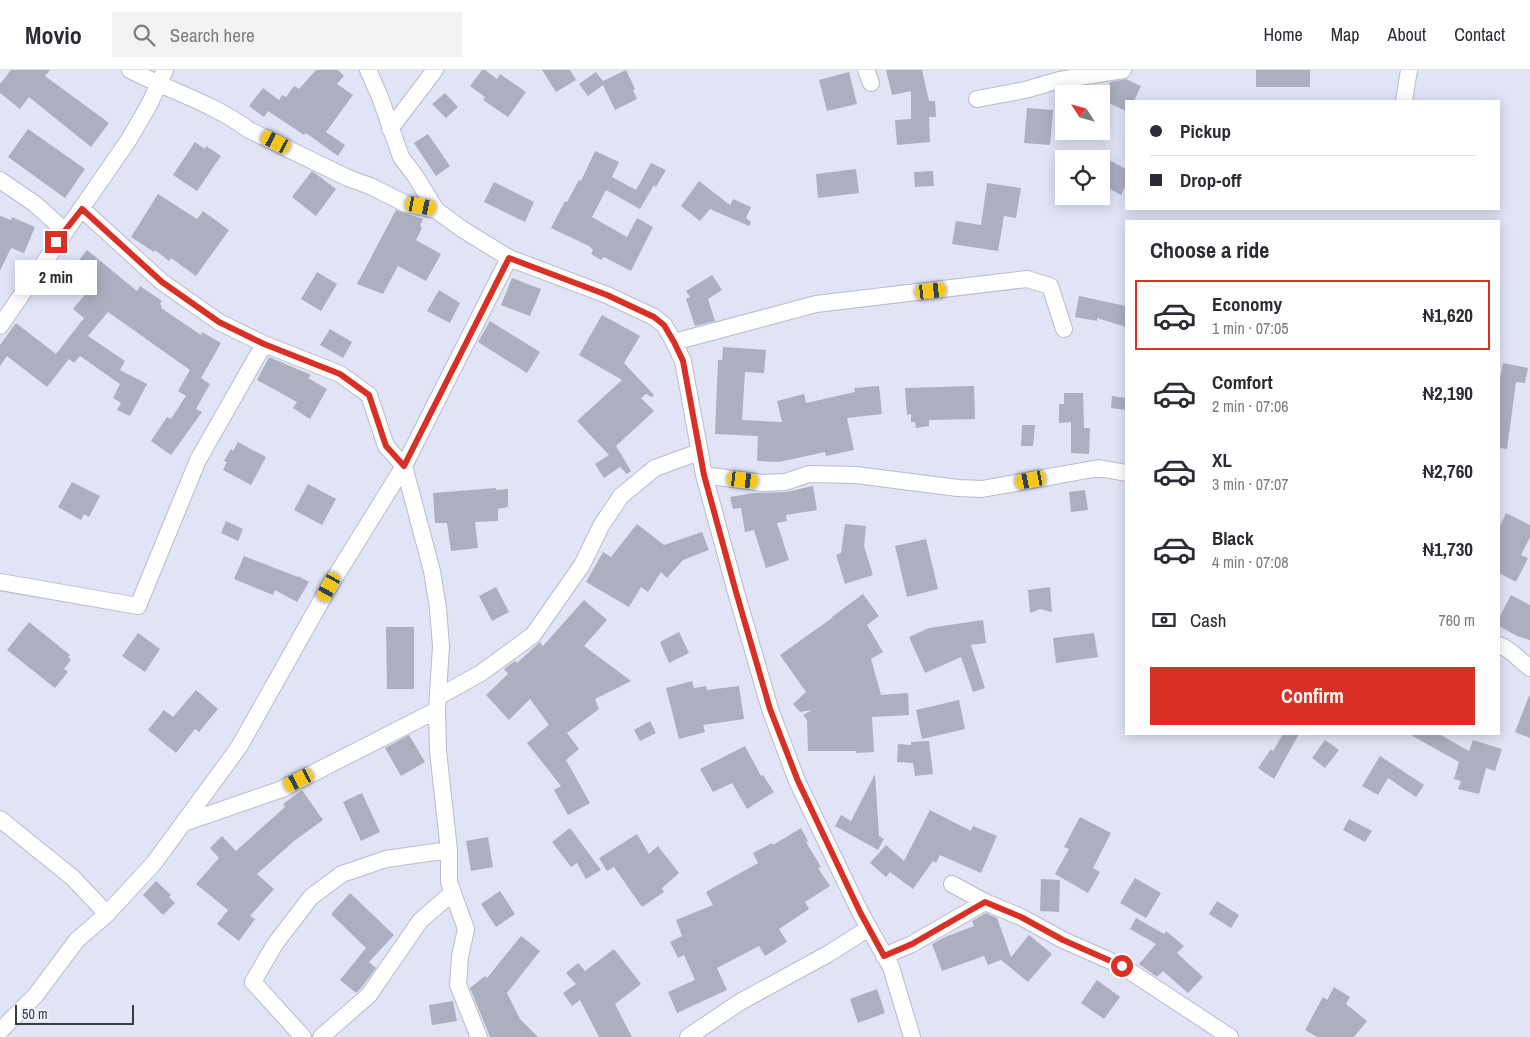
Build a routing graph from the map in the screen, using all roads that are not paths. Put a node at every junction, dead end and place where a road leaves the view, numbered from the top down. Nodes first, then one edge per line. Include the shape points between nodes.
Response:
1 (130, 70) edge
2 (368, 70) edge
3 (436, 70) edge
4 (1123, 70) edge
5 (1409, 70) edge
6 (1060, 75) edge
7 (162, 77) edge
8 (977, 99) dead end
9 (1404, 100) edge
10 (390, 129) junction
11 (0, 180) edge
12 (82, 209) junction
13 (436, 210) junction
14 (65, 231) junction
15 (509, 258) junction
16 (0, 326) edge
17 (1064, 329) dead end
18 (674, 342) junction
19 (264, 344) junction
20 (699, 452) junction
21 (404, 466) junction
22 (1125, 474) edge
23 (704, 475) junction
24 (0, 582) edge
25 (1500, 645) edge
26 (1530, 668) edge
27 (438, 703) junction
28 (0, 819) edge
29 (184, 823) junction
30 (449, 850) junction
31 (952, 884) dead end
32 (452, 893) junction
33 (985, 902) junction
34 (107, 914) junction
35 (869, 928) junction
36 (884, 956) junction
37 (0, 1031) edge
38 (302, 1037) edge
39 (321, 1037) edge
40 (479, 1037) edge
41 (688, 1037) edge
42 (912, 1037) edge
43 (1230, 1037) edge

1 - 7 street
2 - 10 street
3 - 10 street
4 - 6 street
5 - 9 street
6 - 8 street via 1025,90
7 - 12 street via 128,141
7 - 13 street via 249,130 406,204
10 - 13 street via 401,157
11 - 14 street via 35,204
12 - 14 street
12 - 19 street via 162,282 219,322
13 - 15 street
14 - 16 street
15 - 18 street via 607,295 654,317 664,325
15 - 21 street
17 - 18 street via 1050,286 1027,279 816,304
18 - 20 street via 683,361
19 - 21 street via 340,374 369,395 386,446
19 - 24 street via 198,460 138,606
20 - 23 street
20 - 27 street via 655,468 621,496 582,564 533,635
21 - 27 street via 432,571 438,608 441,646
21 - 29 street via 329,587 239,747
22 - 23 street via 1099,468 982,489 856,475 808,474 785,482 763,482
23 - 35 street via 770,709 798,781
25 - 26 street
27 - 29 street via 282,788
27 - 30 street via 438,751
28 - 34 street via 73,878
29 - 34 street via 154,863
30 - 32 street
30 - 38 street via 386,859 342,874 311,897 275,944 253,982
31 - 33 street
32 - 39 street via 420,921 369,995
32 - 40 street via 466,929 458,985
33 - 36 street via 912,944
33 - 43 street via 1122,966
34 - 37 street via 77,940 35,996
35 - 36 street
35 - 41 street via 740,1002
36 - 42 street via 891,967

